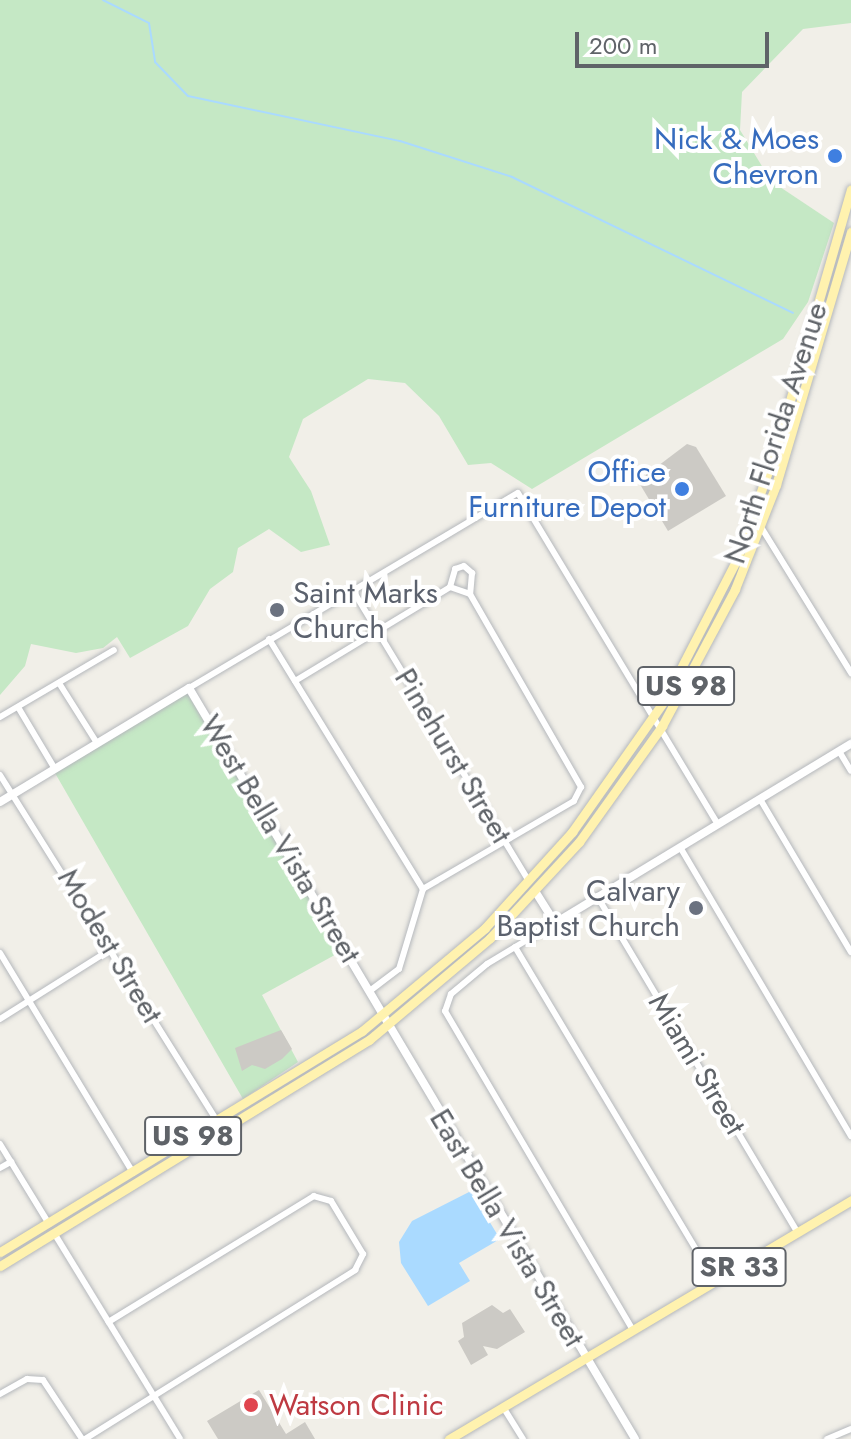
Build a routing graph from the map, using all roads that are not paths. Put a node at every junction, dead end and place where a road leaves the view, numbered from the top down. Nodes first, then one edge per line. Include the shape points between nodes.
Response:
1 (851, 190) edge
2 (851, 232) edge
3 (832, 257) junction
4 (816, 353) junction
5 (802, 361) junction
6 (787, 449) junction
7 (769, 471) junction
8 (761, 527) junction
9 (743, 570) junction
10 (450, 587) junction
11 (352, 589) junction
12 (470, 594) junction
13 (378, 630) junction
14 (269, 639) junction
15 (114, 650) dead end
16 (851, 673) edge
17 (295, 681) junction
18 (59, 683) junction
19 (189, 688) junction
20 (18, 707) junction
21 (655, 715) junction
22 (0, 717) edge
23 (662, 726) junction
24 (97, 743) junction
25 (851, 744) edge
26 (839, 751) junction
27 (55, 769) junction
28 (851, 771) edge
29 (0, 775) edge
30 (14, 793) junction
31 (760, 799) junction
32 (0, 802) edge
33 (718, 824) junction
34 (505, 842) junction
35 (680, 847) junction
36 (529, 881) junction
37 (423, 889) junction
38 (535, 891) junction
39 (597, 896) junction
40 (555, 923) junction
41 (515, 947) junction
42 (111, 948) junction
43 (851, 952) edge
44 (0, 953) edge
45 (371, 990) junction
46 (29, 1002) junction
47 (383, 1015) junction
48 (0, 1019) edge
49 (388, 1026) junction
50 (217, 1121) junction
51 (851, 1136) edge
52 (0, 1144) edge
53 (11, 1162) junction
54 (0, 1168) edge
55 (163, 1168) junction
56 (133, 1173) junction
57 (851, 1200) edge
58 (51, 1228) junction
59 (797, 1232) junction
60 (0, 1252) edge
61 (0, 1264) edge
62 (715, 1281) junction
63 (108, 1322) junction
64 (632, 1329) junction
65 (584, 1358) junction
66 (151, 1393) junction
67 (0, 1394) edge
68 (503, 1407) junction
69 (851, 1429) edge
70 (84, 1439) edge
71 (180, 1439) edge
72 (449, 1439) edge
73 (523, 1439) edge
74 (635, 1439) edge
75 (827, 1439) edge

1 - 3 main road, North Florida Avenue / US 98
2 - 4 main road, North Florida Avenue / US 98
3 - 4 main road via 813,344
3 - 5 main road, North Florida Avenue / US 98
4 - 6 main road, North Florida Avenue / US 98
5 - 6 main road
5 - 7 main road, North Florida Avenue / US 98
6 - 8 main road, North Florida Avenue / US 98
7 - 9 main road
7 - 21 main road, North Florida Avenue / US 98 via 722,591
8 - 9 main road, North Florida Avenue / US 98
8 - 16 street
9 - 23 main road, North Florida Avenue / US 98
10 - 12 street
10 - 12 street via 455,569 467,567
10 - 13 street
11 - 13 street, Pinehurst Street
11 - 14 street
11 - 21 street via 518,493
12 - 34 street via 580,779 574,801
13 - 17 street
13 - 34 street, Pinehurst Street
14 - 17 street
14 - 19 street
15 - 18 street
17 - 37 street
18 - 20 street
18 - 24 street
19 - 24 street
19 - 45 street, West Bella Vista Street
20 - 22 street
20 - 27 street
21 - 23 street
21 - 36 main road, North Florida Avenue / US 98 via 594,805
23 - 33 street
23 - 38 main road, North Florida Avenue / US 98
24 - 27 street
25 - 26 street
26 - 28 street
26 - 31 street
27 - 30 street
29 - 30 street, Modest Street
30 - 32 street
30 - 42 street, Modest Street
31 - 33 street
31 - 43 street
33 - 35 street
34 - 36 street, Pinehurst Street
34 - 37 street
35 - 39 street
35 - 51 street
36 - 47 main road, North Florida Avenue / US 98 via 460,951
37 - 45 street via 399,969
38 - 40 street
38 - 49 main road, North Florida Avenue / US 98
39 - 40 street
39 - 59 street, Miami Street
40 - 41 street
41 - 62 street
41 - 64 street via 451,994 445,1011
42 - 46 street
42 - 50 street, Modest Street
44 - 46 street
45 - 47 street, West Bella Vista Street
46 - 48 street
46 - 56 street
47 - 49 street, East Bella Vista Street
47 - 50 main road, North Florida Avenue / US 98
49 - 55 main road, North Florida Avenue / US 98
49 - 65 street, East Bella Vista Street
50 - 55 main road via 217,1128
50 - 56 main road, North Florida Avenue / US 98
52 - 53 street
53 - 54 street
53 - 58 street
55 - 58 main road, North Florida Avenue / US 98
56 - 58 main road, North Florida Avenue / US 98
57 - 59 main road, SR 33
58 - 60 main road, North Florida Avenue / US 98
58 - 61 main road
58 - 63 street
59 - 62 main road, SR 33
62 - 64 main road, SR 33
63 - 66 street
63 - 66 street via 314,1196 324,1196 363,1261
64 - 65 main road, SR 33
65 - 68 main road, SR 33
65 - 74 street, East Bella Vista Street
66 - 70 street
66 - 71 street
67 - 70 street via 27,1379 43,1380
68 - 72 main road, SR 33
68 - 73 street
69 - 75 street

